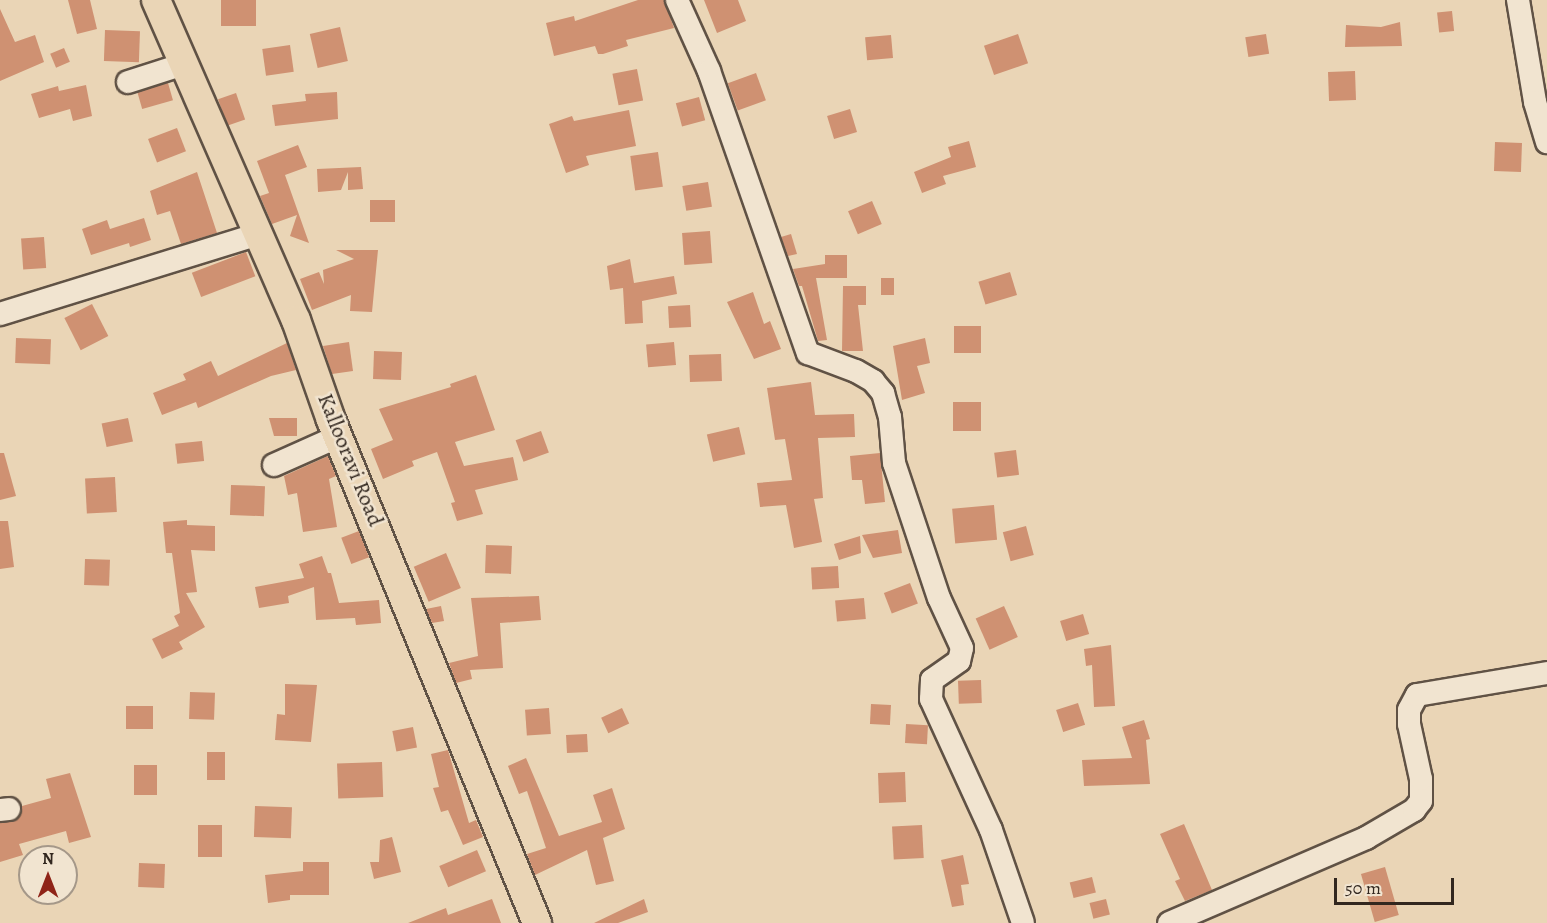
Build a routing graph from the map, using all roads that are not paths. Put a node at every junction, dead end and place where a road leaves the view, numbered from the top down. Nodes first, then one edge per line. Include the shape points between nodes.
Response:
1 (156, 0) edge
2 (677, 0) edge
3 (1518, 0) edge
4 (184, 64) junction
5 (128, 82) dead end
6 (1547, 142) edge
7 (258, 234) junction
8 (0, 314) edge
9 (339, 436) junction
10 (274, 465) dead end
11 (1547, 674) edge
12 (537, 923) edge
13 (1023, 923) edge
14 (1169, 923) edge

1 - 4 main road, Kallooravi Road
2 - 13 street via 709,70 808,353 855,371 873,381 883,393 890,417 894,463 906,503 939,598 962,648 958,661 932,680 931,699 991,830
3 - 6 street via 1535,102
4 - 5 street
4 - 7 main road, Kallooravi Road
7 - 8 street
7 - 9 main road, Kallooravi Road
9 - 10 street
9 - 12 main road, Kallooravi Road
11 - 14 street via 1417,695 1409,710 1421,778 1421,801 1414,810 1366,837

